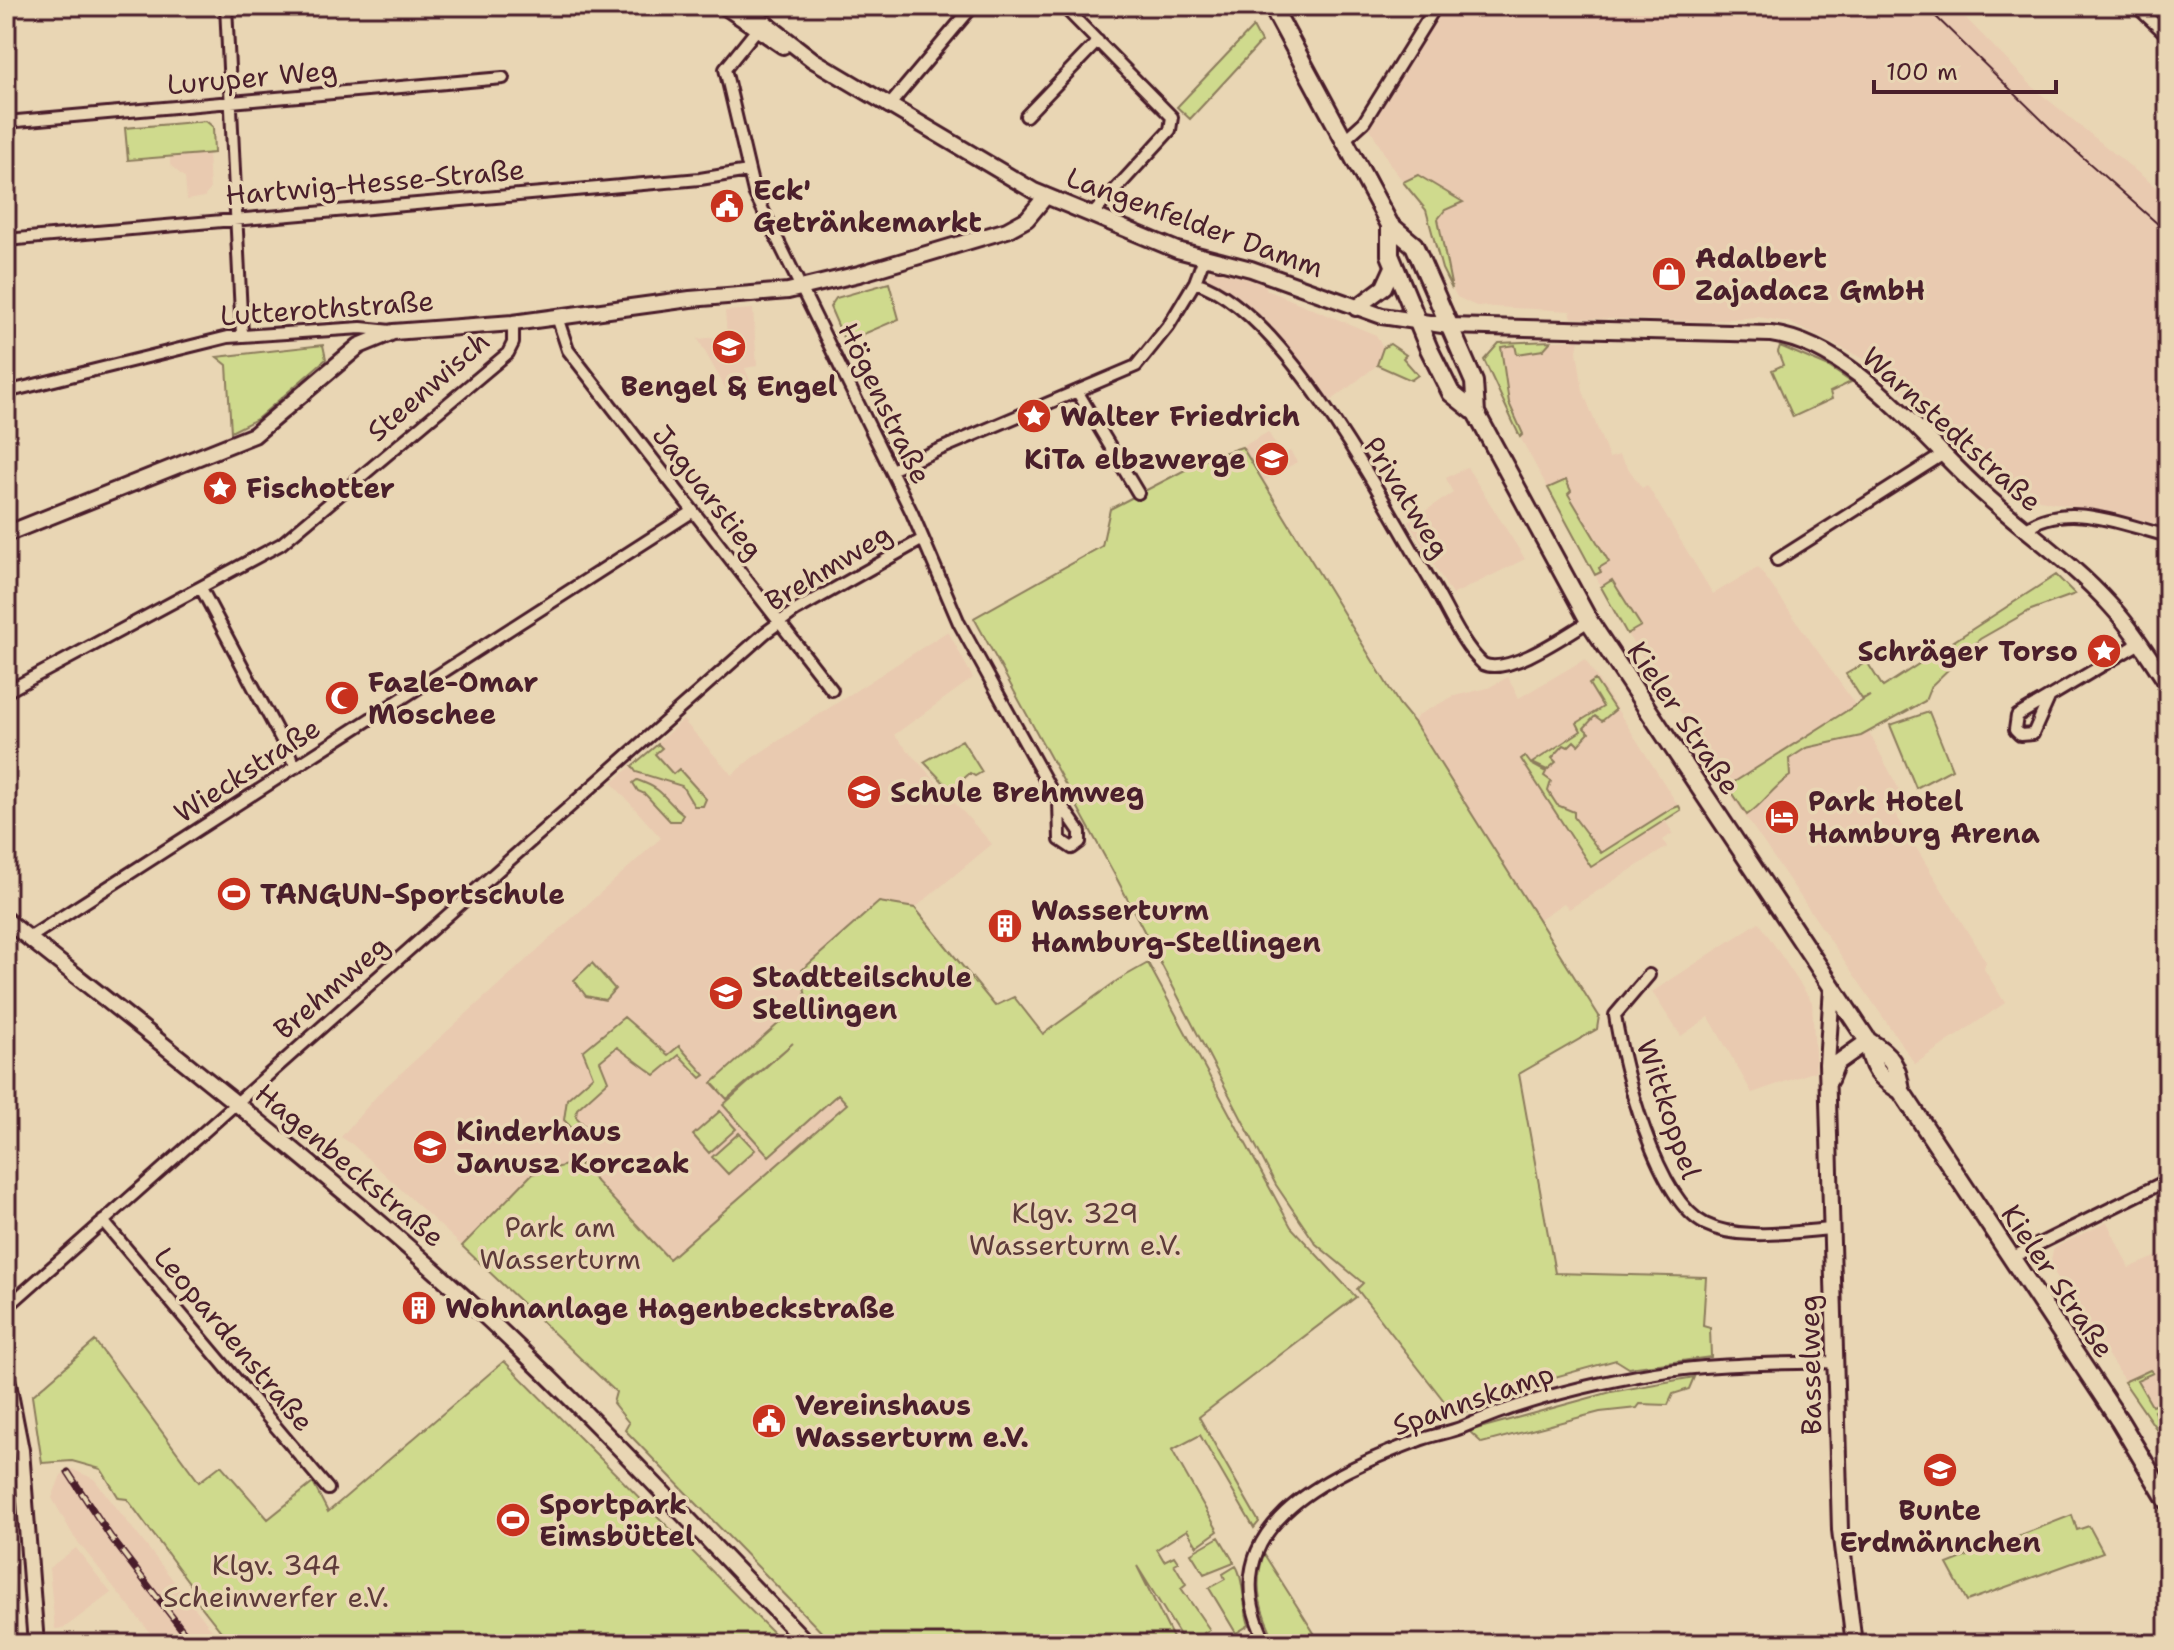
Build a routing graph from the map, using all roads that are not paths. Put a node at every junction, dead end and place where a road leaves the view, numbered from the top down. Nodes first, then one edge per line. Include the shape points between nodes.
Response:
1 (226, 6) edge
2 (724, 6) edge
3 (743, 6) edge
4 (973, 6) edge
5 (1063, 6) edge
6 (1436, 6) edge
7 (2136, 6) edge
8 (1277, 8) edge
9 (759, 26) junction
10 (2168, 36) edge
11 (1098, 41) junction
12 (503, 78) dead end
13 (231, 103) junction
14 (888, 107) junction
15 (1026, 116) dead end
16 (6, 122) edge
17 (1342, 142) junction
18 (748, 171) junction
19 (1046, 196) junction
20 (1093, 214) junction
21 (235, 219) junction
22 (1390, 225) junction
23 (6, 240) edge
24 (1204, 258) junction
25 (1394, 265) junction
26 (1195, 282) junction
27 (800, 289) junction
28 (1356, 308) junction
29 (557, 317) junction
30 (513, 323) junction
31 (1419, 324) junction
32 (1449, 326) junction
33 (393, 332) junction
34 (242, 335) junction
35 (1077, 391) junction
36 (6, 392) edge
37 (1476, 413) junction
38 (1942, 455) junction
39 (891, 470) junction
40 (1138, 493) dead end
41 (692, 512) junction
42 (2025, 529) junction
43 (6, 534) edge
44 (2168, 536) edge
45 (923, 539) junction
46 (1777, 560) dead end
47 (201, 588) junction
48 (1589, 621) junction
49 (778, 623) junction
50 (2140, 643) junction
51 (2168, 685) edge
52 (832, 690) dead end
53 (6, 692) edge
54 (2049, 698) dead end
55 (296, 767) junction
56 (1059, 801) dead end
57 (6, 920) edge
58 (29, 938) junction
59 (1649, 975) dead end
60 (1832, 987) junction
61 (1868, 1041) junction
62 (1829, 1084) junction
63 (237, 1103) junction
64 (2168, 1180) edge
65 (103, 1221) junction
66 (1833, 1229) junction
67 (2011, 1258) junction
68 (6, 1308) edge
69 (1836, 1362) junction
70 (6, 1373) edge
71 (328, 1489) dead end
72 (2168, 1502) edge
73 (36, 1644) edge
74 (808, 1644) edge
75 (1267, 1644) edge
76 (1854, 1644) edge

1 - 13 street
2 - 9 street, Langenfelder Damm
3 - 9 street, Langenfelder Damm
4 - 14 street
5 - 11 street
6 - 17 street via 1364,122
7 - 10 street
8 - 17 main road, Kieler Straße
9 - 14 street, Langenfelder Damm
9 - 18 street, Högenstraße via 725,72
11 - 15 street
11 - 20 street via 1170,113 1170,130
12 - 13 street, Luruper Weg
13 - 16 street, Luruper Weg
13 - 21 street
14 - 19 street, Langenfelder Damm
17 - 22 main road, Kieler Straße
18 - 21 street, Hartwig-Hesse-Straße
18 - 27 street, Högenstraße
19 - 20 street, Langenfelder Damm
19 - 27 street, Steenwisch via 1033,214 1007,230
20 - 24 street, Langenfelder Damm
21 - 23 street, Hartwig-Hesse-Straße
21 - 34 street
22 - 25 main road, Kieler Straße
22 - 32 main road, Kieler Straße via 1414,245
24 - 26 street
24 - 28 street, Langenfelder Damm via 1251,269
25 - 28 street via 1384,287
25 - 31 main road, Kieler Straße
26 - 35 street via 1140,363
26 - 48 street, Privatweg via 1212,288 1261,327 1297,371 1479,661 1502,668
27 - 29 street, Steenwisch
27 - 39 street, Högenstraße
28 - 31 street, Langenfelder Damm
29 - 30 street, Steenwisch
29 - 41 street, Jaguarstieg via 568,350
30 - 33 street, Lutterothstraße
30 - 47 street, Steenwisch via 508,353 390,454 281,544
31 - 32 street, Langenfelder Damm
31 - 37 main road, Kieler Straße via 1451,393
32 - 37 main road, Kieler Straße via 1474,382
32 - 38 street, Warnstedtstraße via 1777,335 1812,347 1863,378
33 - 34 street, Lutterothstraße via 361,328
33 - 43 street via 359,346 254,435
34 - 36 street, Lutterothstraße
35 - 39 street
35 - 40 street
37 - 48 main road, Kieler Straße
38 - 42 street, Warnstedtstraße
38 - 46 street
39 - 45 street, Högenstraße
41 - 49 street, Jaguarstieg
41 - 55 street, Wieckstraße
42 - 44 street via 2049,517 2073,514
42 - 50 street, Warnstedtstraße via 2101,595
45 - 49 street, Brehmweg
45 - 56 street, Högenstraße via 974,652
47 - 53 street, Steenwisch
47 - 55 street
48 - 60 main road, Kieler Straße
49 - 52 street, Jaguarstieg
49 - 63 street, Brehmweg
50 - 51 street, Warnstedtstraße
50 - 54 street
55 - 58 street, Wieckstraße
57 - 58 street, Hagenbeckstraße
58 - 63 street, Hagenbeckstraße
59 - 66 street, Wittkoppel via 1615,1015 1629,1076 1670,1192 1691,1214 1723,1230
60 - 61 main road, Kieler Straße
60 - 62 street, Basselweg
61 - 62 street via 1837,1063
61 - 67 main road, Kieler Straße via 1871,1064 1881,1079 1901,1091
62 - 66 street, Basselweg
63 - 65 street, Brehmweg
63 - 74 street, Hagenbeckstraße via 488,1319
64 - 67 street
65 - 68 street, Brehmweg
65 - 71 street, Leopardenstraße
66 - 69 street, Basselweg
67 - 72 main road, Kieler Straße
69 - 75 street, Spannskamp via 1708,1366 1609,1382 1484,1415 1364,1463 1292,1505 1258,1545 1250,1595
69 - 76 street, Basselweg via 1840,1530
70 - 73 street via 21,1450

